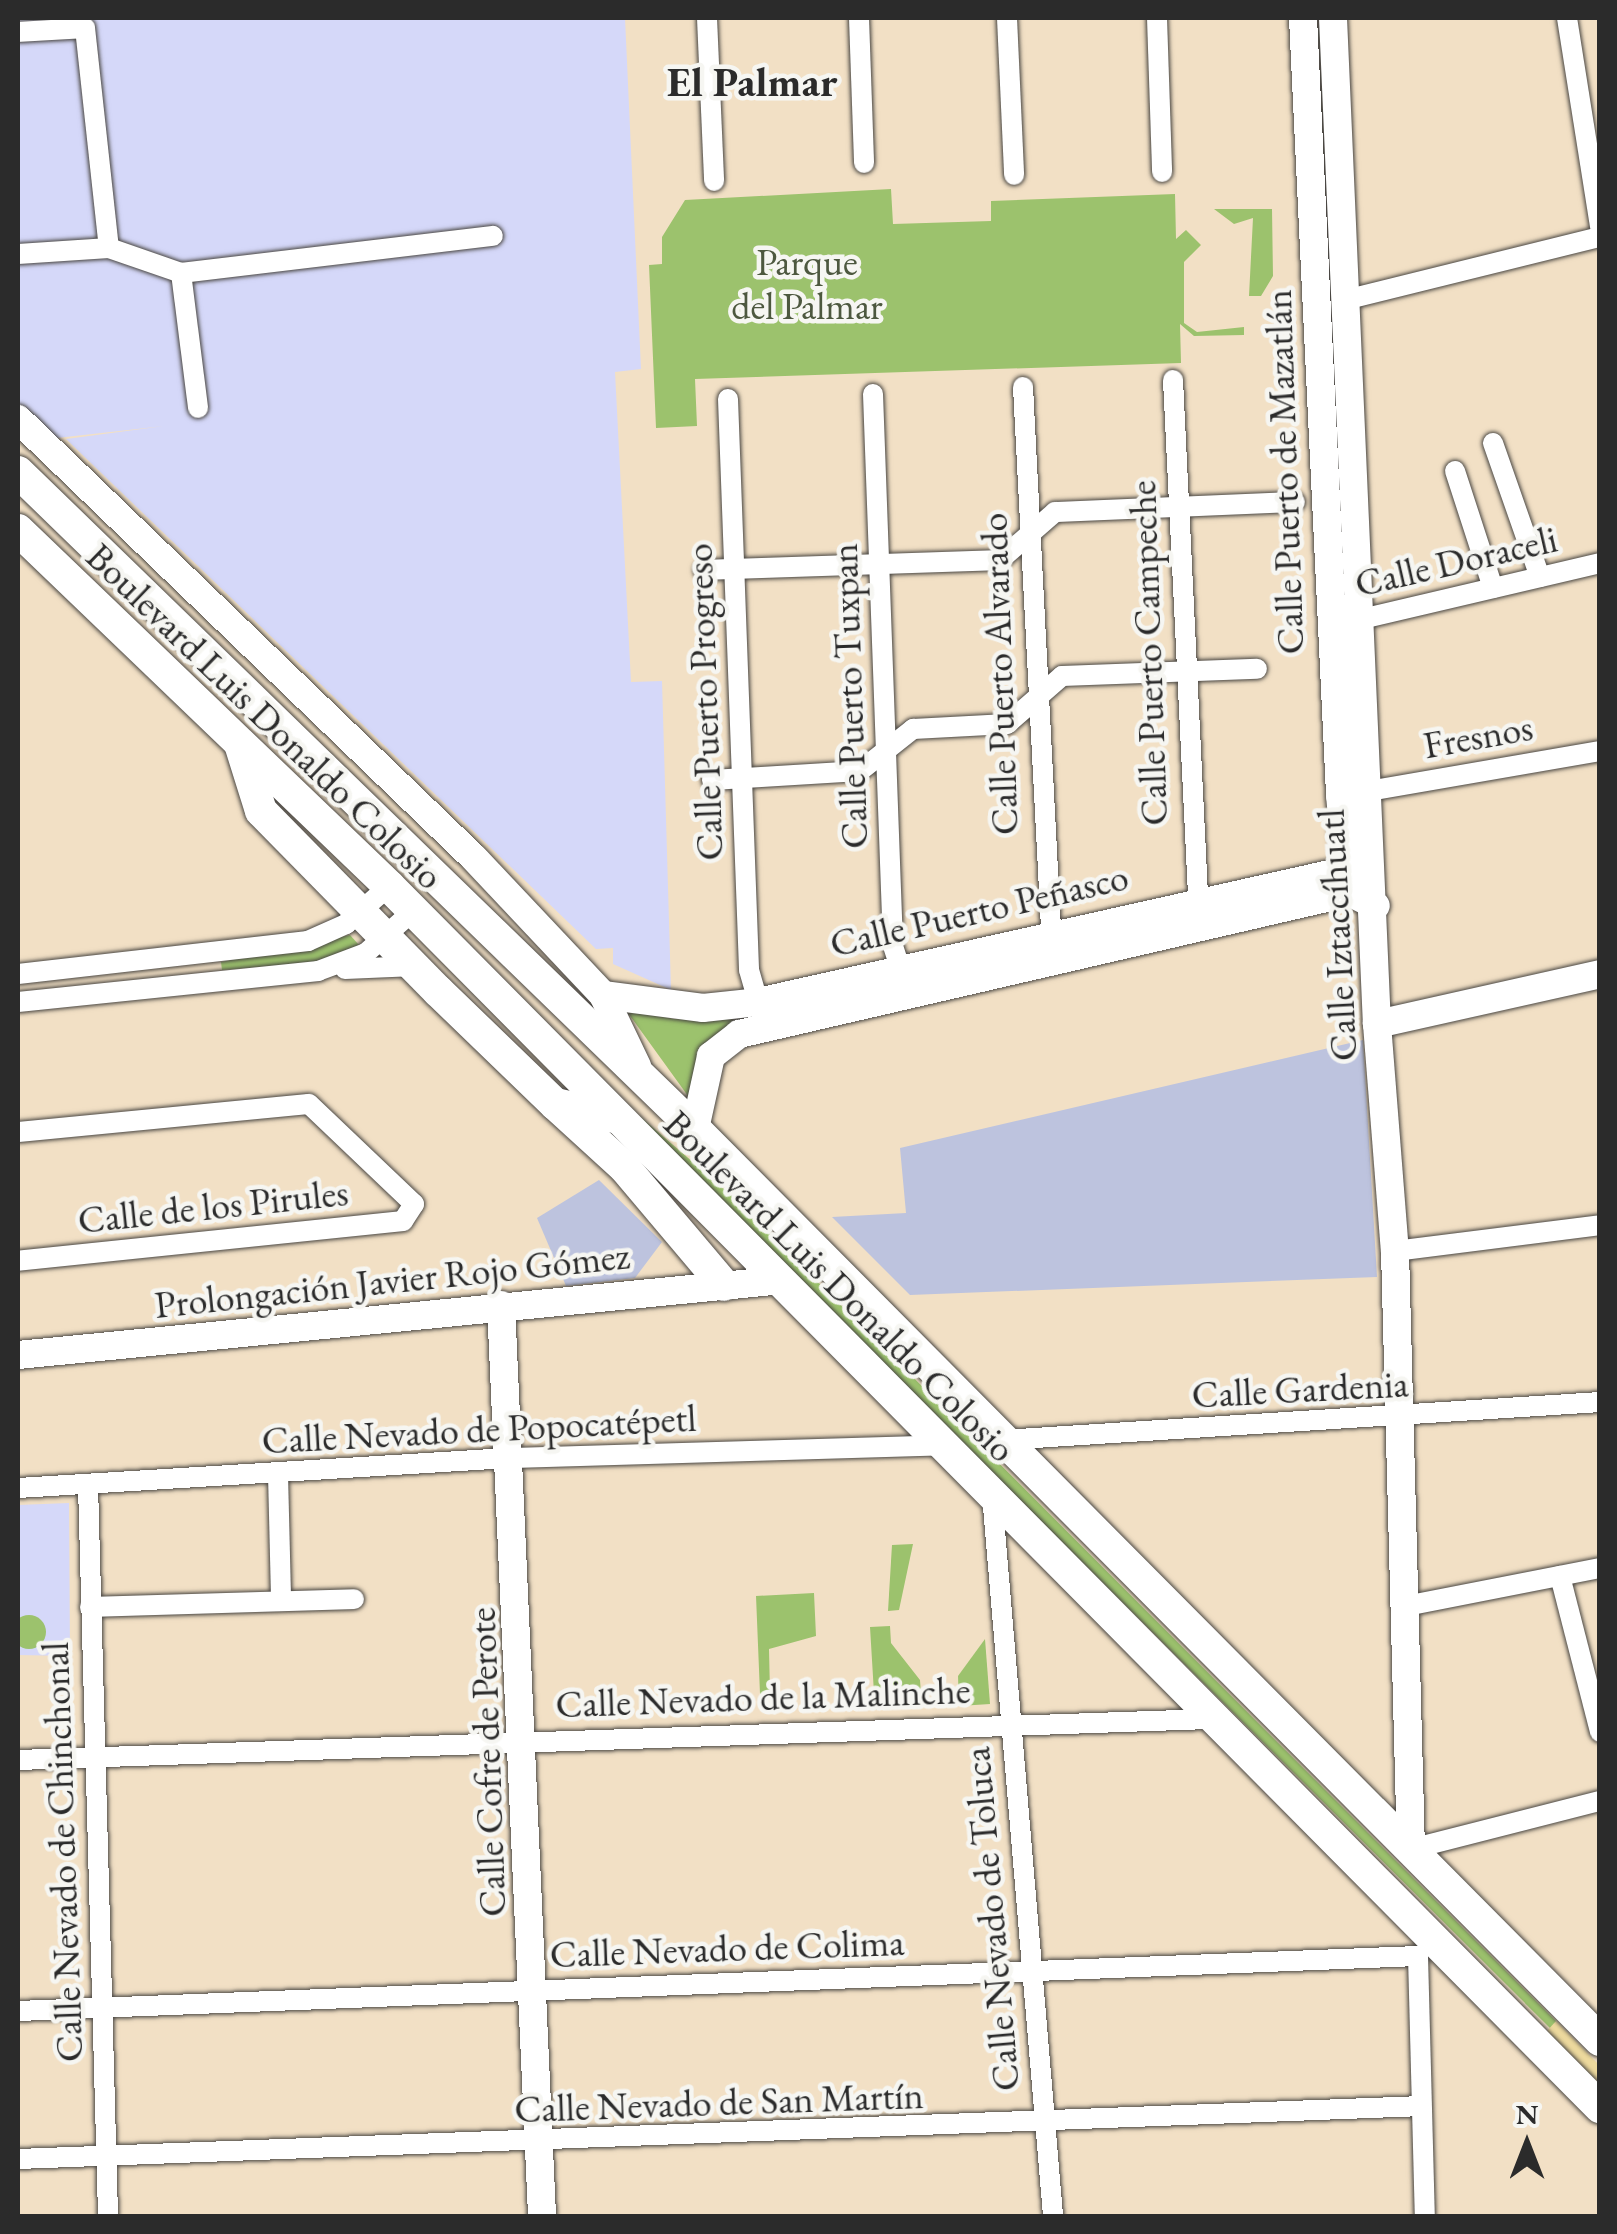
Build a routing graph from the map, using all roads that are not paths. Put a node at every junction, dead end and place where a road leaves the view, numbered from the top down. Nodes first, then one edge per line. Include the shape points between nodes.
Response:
1 (707, 18) edge
2 (859, 18) edge
3 (1007, 18) edge
4 (1156, 18) edge
5 (1302, 18) edge
6 (1334, 18) edge
7 (1567, 18) edge
8 (18, 32) edge
9 (864, 164) dead end
10 (1162, 172) dead end
11 (1014, 175) dead end
12 (714, 180) dead end
13 (1340, 182) junction
14 (1310, 184) junction
15 (1600, 226) edge
16 (494, 236) dead end
17 (1600, 237) edge
18 (109, 248) junction
19 (18, 254) edge
20 (182, 273) junction
21 (1345, 300) junction
22 (1173, 380) dead end
23 (1023, 387) dead end
24 (873, 394) dead end
25 (728, 399) dead end
26 (198, 408) dead end
27 (18, 419) edge
28 (1493, 443) dead end
29 (1455, 471) dead end
30 (18, 472) edge
31 (1295, 502) dead end
32 (1178, 506) junction
33 (18, 530) edge
34 (1029, 534) junction
35 (1600, 563) edge
36 (879, 564) junction
37 (734, 569) junction
38 (704, 570) dead end
39 (1540, 577) junction
40 (1493, 588) junction
41 (1359, 620) junction
42 (1327, 626) junction
43 (1257, 669) dead end
44 (1184, 672) junction
45 (1035, 700) junction
46 (239, 740) junction
47 (886, 751) junction
48 (1600, 751) edge
49 (742, 778) junction
50 (712, 780) dead end
51 (1369, 790) junction
52 (1363, 884) junction
53 (389, 886) junction
54 (1196, 910) junction
55 (413, 911) junction
56 (374, 924) junction
57 (1052, 943) junction
58 (902, 964) junction
59 (415, 966) junction
60 (318, 971) junction
61 (18, 974) edge
62 (1600, 974) edge
63 (905, 992) junction
64 (603, 995) junction
65 (18, 1002) edge
66 (758, 1002) junction
67 (1377, 1024) junction
68 (642, 1077) junction
69 (555, 1104) junction
70 (614, 1116) junction
71 (695, 1129) junction
72 (18, 1132) edge
73 (1600, 1224) edge
74 (1396, 1251) junction
75 (18, 1261) edge
76 (773, 1281) junction
77 (724, 1285) junction
78 (501, 1305) junction
79 (18, 1355) edge
80 (1600, 1402) edge
81 (1401, 1420) junction
82 (1003, 1440) junction
83 (944, 1445) junction
84 (514, 1458) junction
85 (278, 1474) junction
86 (88, 1485) junction
87 (18, 1488) edge
88 (992, 1495) junction
89 (1600, 1568) edge
90 (1560, 1576) junction
91 (354, 1599) dead end
92 (281, 1601) junction
93 (1406, 1606) junction
94 (90, 1607) junction
95 (1211, 1719) junction
96 (1009, 1724) junction
97 (1600, 1732) edge
98 (523, 1740) junction
99 (93, 1757) junction
100 (18, 1760) edge
101 (1600, 1801) edge
102 (1411, 1849) junction
103 (1424, 1947) junction
104 (1030, 1973) junction
105 (534, 1990) junction
106 (102, 2008) junction
107 (18, 2011) edge
108 (1600, 2040) edge
109 (1422, 2106) junction
110 (1600, 2107) edge
111 (1046, 2126) junction
112 (540, 2142) junction
113 (106, 2156) junction
114 (18, 2159) edge
115 (108, 2216) edge
116 (542, 2216) edge
117 (1052, 2216) edge
118 (1425, 2216) edge

1 - 12 street
2 - 9 street
3 - 11 street
4 - 10 street
5 - 14 street, Calle Puerto de Mazatlán
6 - 13 street, Calle Iztaccíhuatl
7 - 15 street
8 - 18 street via 85,28
13 - 14 street
13 - 21 street, Calle Iztaccíhuatl
14 - 42 street, Calle Puerto de Mazatlán
16 - 20 street
17 - 21 street
18 - 19 street
18 - 20 street
20 - 26 street
21 - 41 street, Calle Iztaccíhuatl
22 - 32 street, Calle Puerto Campeche
23 - 34 street, Calle Puerto Alvarado
24 - 36 street, Calle Puerto Tuxpan
25 - 37 street, Calle Puerto Progreso
27 - 64 street
28 - 39 street
29 - 40 street
30 - 68 main road, Boulevard Luis Donaldo Colosio
31 - 32 street
32 - 34 street via 1055,512
32 - 44 street, Calle Puerto Campeche
33 - 46 main road, Boulevard Luis Donaldo Colosio
34 - 36 street via 1000,560
34 - 45 street, Calle Puerto Alvarado
35 - 39 street, Calle Doraceli
36 - 37 street
36 - 47 street, Calle Puerto Tuxpan
37 - 38 street
37 - 49 street, Calle Puerto Progreso
39 - 40 street, Calle Doraceli
40 - 41 street, Calle Doraceli
41 - 42 street, Calle Doraceli
41 - 51 street, Calle Iztaccíhuatl
42 - 52 street, Calle Puerto de Mazatlán
43 - 44 street
44 - 45 street via 1062,676
44 - 54 street, Calle Puerto Campeche
45 - 47 street via 1007,724 913,729
45 - 57 street, Calle Puerto Alvarado
46 - 53 main road, Boulevard Luis Donaldo Colosio
46 - 56 main road via 261,810
47 - 49 street via 860,771
47 - 58 street, Calle Puerto Tuxpan via 892,946
48 - 51 street, Fresnos
49 - 50 street
49 - 66 street, Calle Puerto Progreso via 748,970
51 - 52 street, Calle Iztaccíhuatl
52 - 54 street, Calle Puerto Peñasco
52 - 67 street, Calle Iztaccíhuatl
53 - 55 main road, Boulevard Luis Donaldo Colosio
53 - 56 street
54 - 57 street, Calle Puerto Peñasco
55 - 56 street
55 - 70 main road, Boulevard Luis Donaldo Colosio
56 - 59 main road
56 - 60 street
56 - 61 street via 308,941
57 - 58 street, Calle Puerto Peñasco
57 - 63 street, Calle Puerto Peñasco
58 - 63 street, Calle Puerto Tuxpan
58 - 66 street, Calle Puerto Peñasco
59 - 60 street
59 - 69 main road
60 - 65 street
62 - 67 street
63 - 71 street, Calle Puerto Peñasco via 724,1042 711,1056
64 - 66 street, Calle Puerto Peñasco via 703,1008
64 - 68 street
67 - 74 street, Calle Iztaccíhuatl
68 - 71 main road, Boulevard Luis Donaldo Colosio
69 - 70 main road
69 - 77 main road via 624,1168
70 - 76 main road, Boulevard Luis Donaldo Colosio
71 - 82 main road, Boulevard Luis Donaldo Colosio
72 - 75 street, Calle de los Pirules via 310,1104 414,1204 414,1215
73 - 74 street
74 - 81 street, Calle Iztaccíhuatl
76 - 77 street, Prolongación Javier Rojo Gómez
76 - 83 main road, Boulevard Luis Donaldo Colosio
77 - 78 street, Prolongación Javier Rojo Gómez
78 - 79 street, Prolongación Javier Rojo Gómez
78 - 84 street, Calle Cofre de Perote
80 - 81 street, Calle Gardenia
81 - 82 street, Calle Gardenia
81 - 93 street, Calle Iztaccíhuatl
82 - 102 main road, Boulevard Luis Donaldo Colosio
83 - 84 street, Calle Nevado de Popocatépetl
83 - 88 main road, Boulevard Luis Donaldo Colosio
84 - 85 street, Calle Nevado de Popocatépetl
84 - 98 street, Calle Cofre de Perote
85 - 86 street, Calle Nevado de Popocatépetl
85 - 92 street
86 - 87 street, Calle Nevado de Popocatépetl
86 - 94 street, Calle Nevado de Chinchonal
88 - 95 main road, Boulevard Luis Donaldo Colosio
88 - 96 street, Calle Nevado de Toluca
89 - 90 street
90 - 93 street
90 - 97 street
91 - 92 street
92 - 94 street
93 - 102 street, Calle Iztaccíhuatl
94 - 99 street, Calle Nevado de Chinchonal
95 - 96 street, Calle Nevado de la Malinche
95 - 103 main road, Boulevard Luis Donaldo Colosio
96 - 98 street, Calle Nevado de la Malinche
96 - 104 street, Calle Nevado de Toluca
98 - 99 street, Calle Nevado de la Malinche
98 - 105 street, Calle Cofre de Perote
99 - 100 street, Calle Nevado de la Malinche
99 - 106 street, Calle Nevado de Chinchonal
101 - 102 street
102 - 108 main road, Boulevard Luis Donaldo Colosio
103 - 104 street, Calle Nevado de Colima
103 - 109 street
103 - 110 main road, Boulevard Luis Donaldo Colosio
104 - 105 street, Calle Nevado de Colima
104 - 111 street, Calle Nevado de Toluca
105 - 106 street, Calle Nevado de Colima
105 - 112 street, Calle Cofre de Perote
106 - 107 street, Calle Nevado de Colima
106 - 113 street, Calle Nevado de Chinchonal
109 - 111 street, Calle Nevado de San Martín
109 - 118 street
111 - 112 street, Calle Nevado de San Martín
111 - 117 street, Calle Nevado de Toluca
112 - 113 street, Calle Nevado de San Martín
112 - 116 street, Calle Cofre de Perote
113 - 114 street, Calle Nevado de San Martín
113 - 115 street, Calle Nevado de Chinchonal

